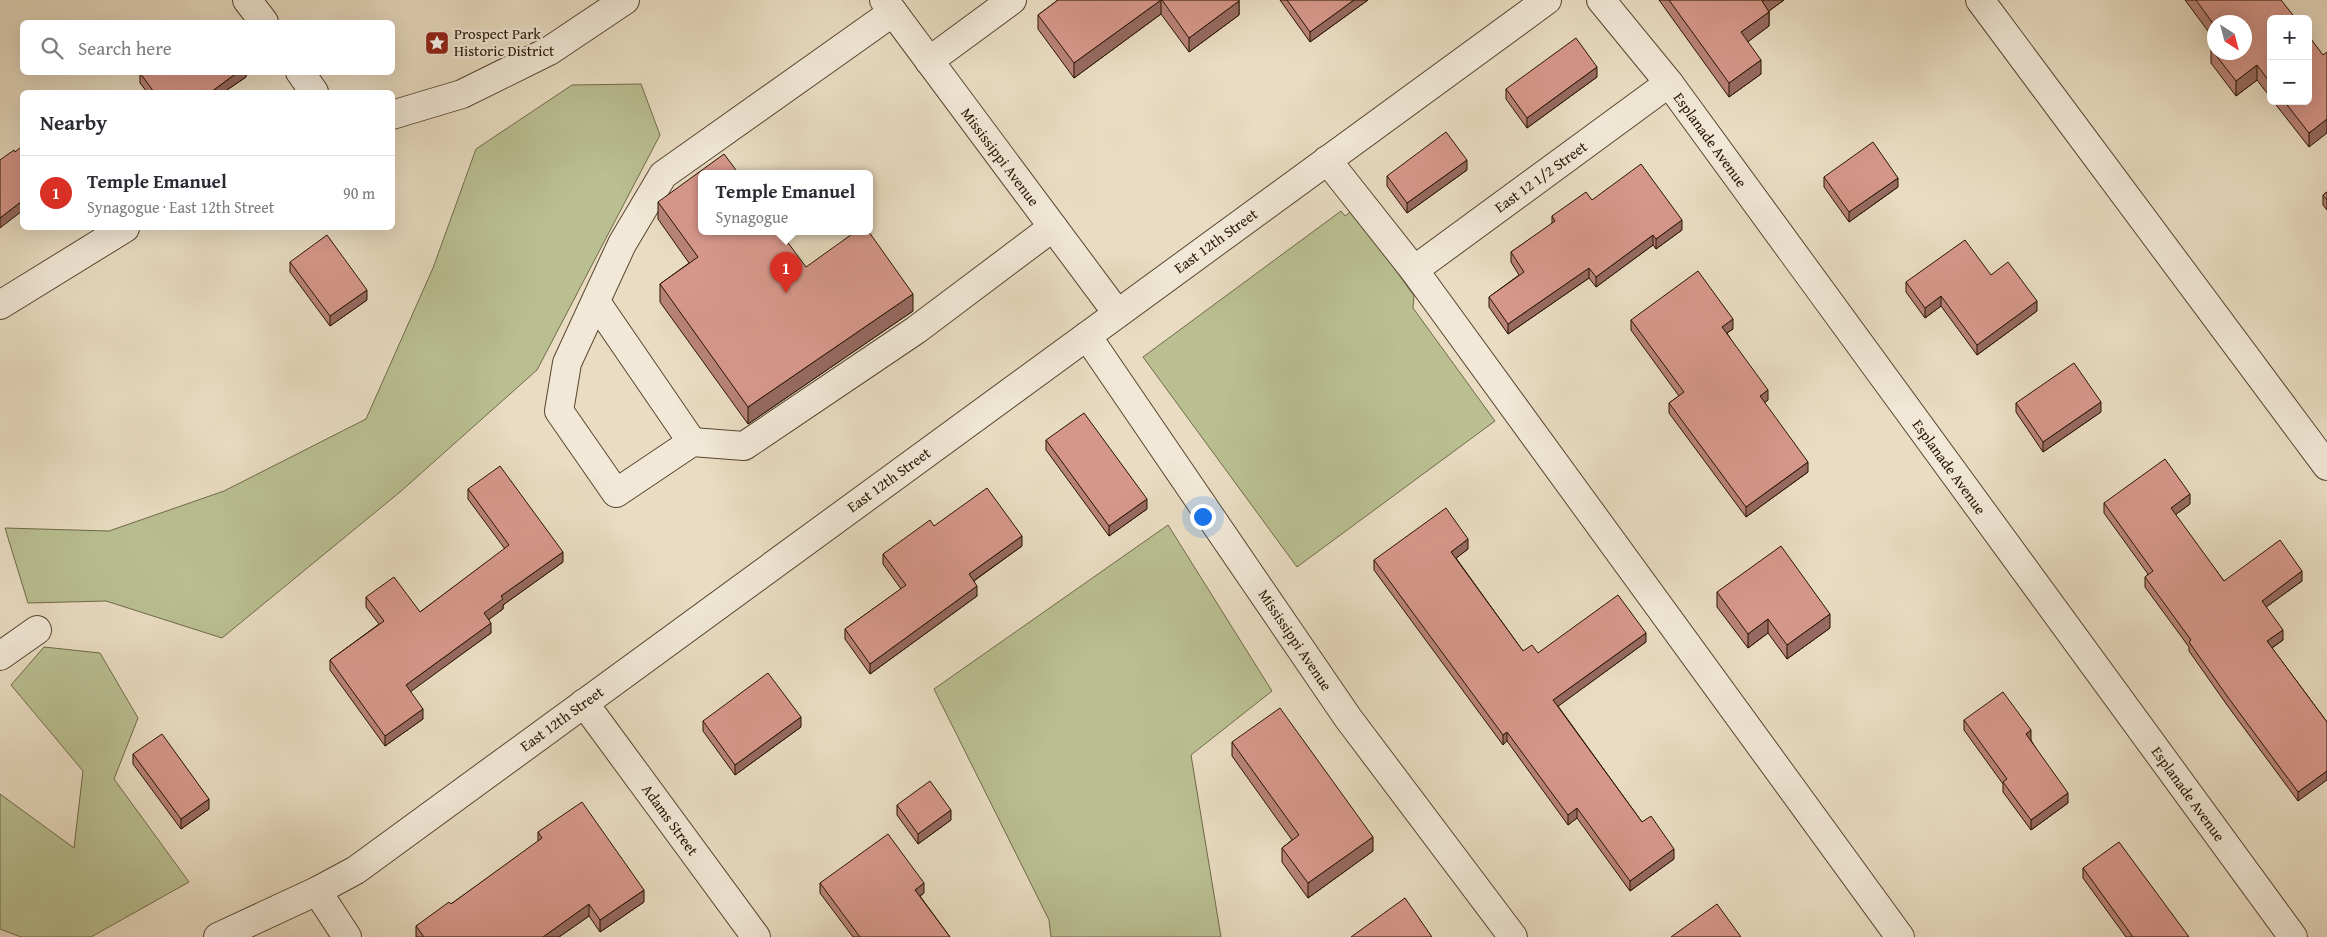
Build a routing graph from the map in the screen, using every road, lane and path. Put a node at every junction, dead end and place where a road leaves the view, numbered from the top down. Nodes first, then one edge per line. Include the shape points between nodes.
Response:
1 (247, 0) edge
2 (625, 0) edge
3 (1012, 0) edge
4 (1547, 0) edge
5 (1601, 0) edge
6 (1980, 0) edge
7 (888, 6) edge
8 (262, 20) edge
9 (929, 61) junction
10 (302, 75) edge
11 (1669, 83) junction
12 (313, 90) edge
13 (395, 114) edge
14 (1327, 160) junction
15 (1053, 227) junction
16 (122, 230) edge
17 (1414, 270) junction
18 (596, 302) junction
19 (0, 305) edge
20 (1117, 313) junction
21 (1086, 336) junction
22 (692, 442) junction
23 (2327, 466) edge
24 (38, 630) dead end
25 (0, 656) edge
26 (584, 703) junction
27 (317, 891) junction
28 (218, 937) edge
29 (347, 937) edge
30 (756, 937) edge
31 (1513, 937) edge
32 (1900, 937) edge
33 (2293, 937) edge

1 - 8 street
2 - 13 street via 549,51 452,97
3 - 9 street
4 - 14 street, East 12th Street
5 - 11 street, Esplanade Avenue
6 - 23 street
7 - 9 street, Mississippi Avenue
7 - 18 street via 663,174 622,244
9 - 15 street, Mississippi Avenue
10 - 12 street
11 - 17 street, East 12 1/2 Street
11 - 33 street, Esplanade Avenue
14 - 17 street
14 - 20 street, East 12th Street
15 - 20 street, Mississippi Avenue
15 - 22 street via 916,330 744,446
16 - 19 street
17 - 32 street
18 - 22 street
18 - 22 street via 567,363 560,411 610,485 616,493
20 - 21 street, East 12th Street
21 - 26 street, East 12th Street
21 - 31 street, Mississippi Avenue via 1348,718
24 - 25 street
26 - 27 street, East 12th Street via 356,870
26 - 30 street, Adams Street
27 - 28 street, East 12th Street
27 - 29 street

